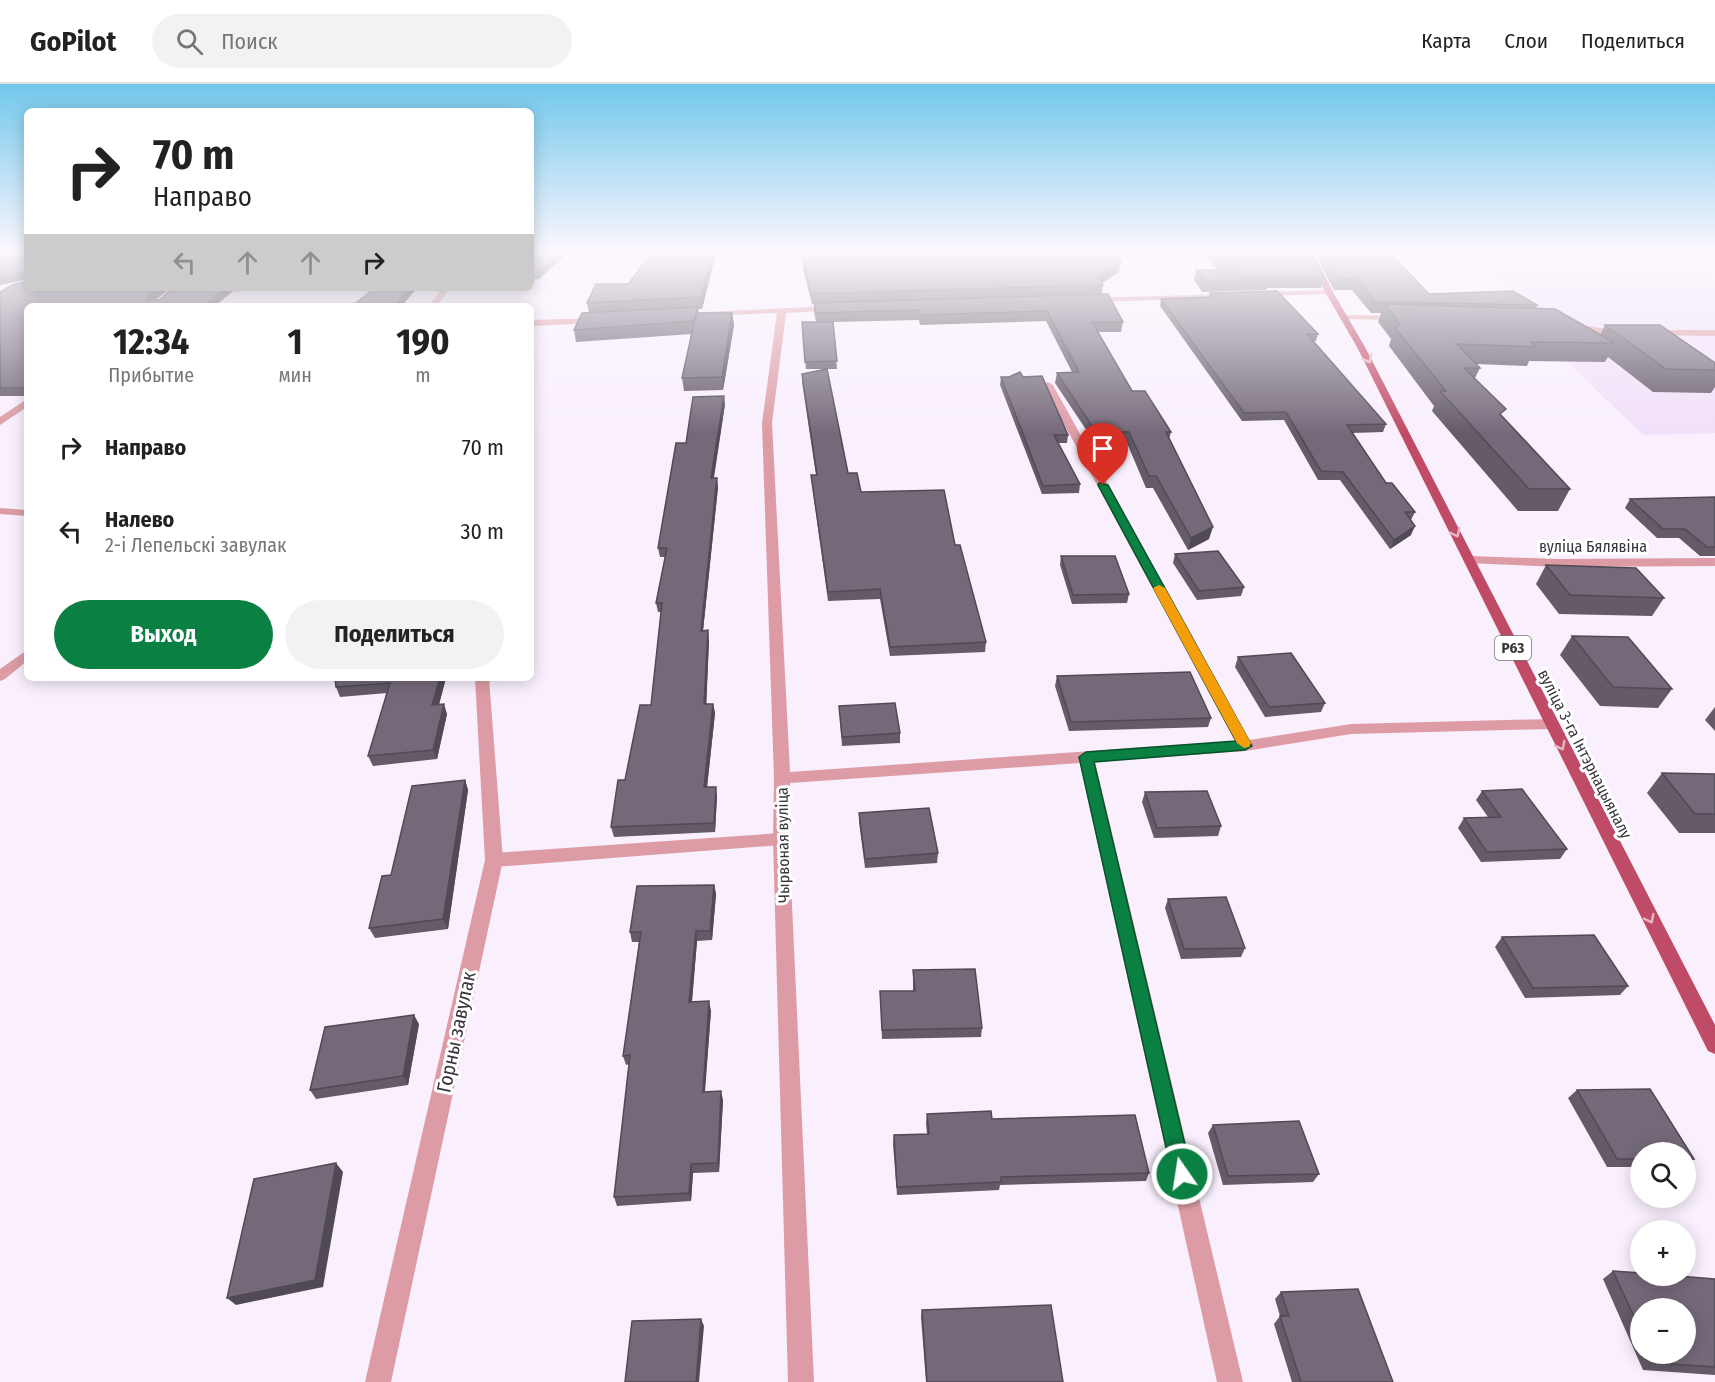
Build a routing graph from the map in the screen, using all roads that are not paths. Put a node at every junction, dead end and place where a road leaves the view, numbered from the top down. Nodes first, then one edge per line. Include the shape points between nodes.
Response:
1 (710, 314) edge
2 (781, 314) edge
3 (1342, 314) edge
4 (688, 315) edge
5 (1344, 317) junction
6 (1416, 319) edge
7 (607, 320) edge
8 (534, 323) edge
9 (1559, 324) edge
10 (1627, 333) edge
11 (1638, 333) edge
12 (1715, 333) edge
13 (1048, 385) edge
14 (24, 404) edge
15 (0, 422) edge
16 (0, 512) edge
17 (24, 513) edge
18 (1470, 560) junction
19 (1715, 562) edge
20 (24, 656) edge
21 (0, 676) edge
22 (482, 681) edge
23 (1550, 724) junction
24 (1245, 746) junction
25 (1086, 757) junction
26 (782, 778) junction
27 (781, 839) junction
28 (494, 860) junction
29 (1715, 1045) edge
30 (378, 1382) edge
31 (801, 1382) edge
32 (1230, 1382) edge

1 - 4 street
2 - 26 street, Чырвоная вуліца via 767,423
3 - 5 main road, вуліца 3-га Інтэрнацыяналу / Р63
5 - 6 street
5 -> 18 main road, вуліца 3-га Інтэрнацыяналу / Р63
7 - 8 street
9 - 10 street via 1604,333
11 - 12 street
13 - 24 street
14 - 15 street
16 - 17 street
18 - 19 street, вуліца Бялявіна
18 - 23 main road, вуліца 3-га Інтэрнацыяналу / Р63
20 - 21 street
22 - 28 street, Горны завулак
23 - 24 street via 1352,729
23 -> 29 main road, вуліца 3-га Інтэрнацыяналу / Р63
24 - 25 street
25 - 26 street
25 - 32 street
26 - 27 street, Чырвоная вуліца
27 - 28 street
27 - 31 street, Чырвоная вуліца
28 - 30 street, Горны завулак

